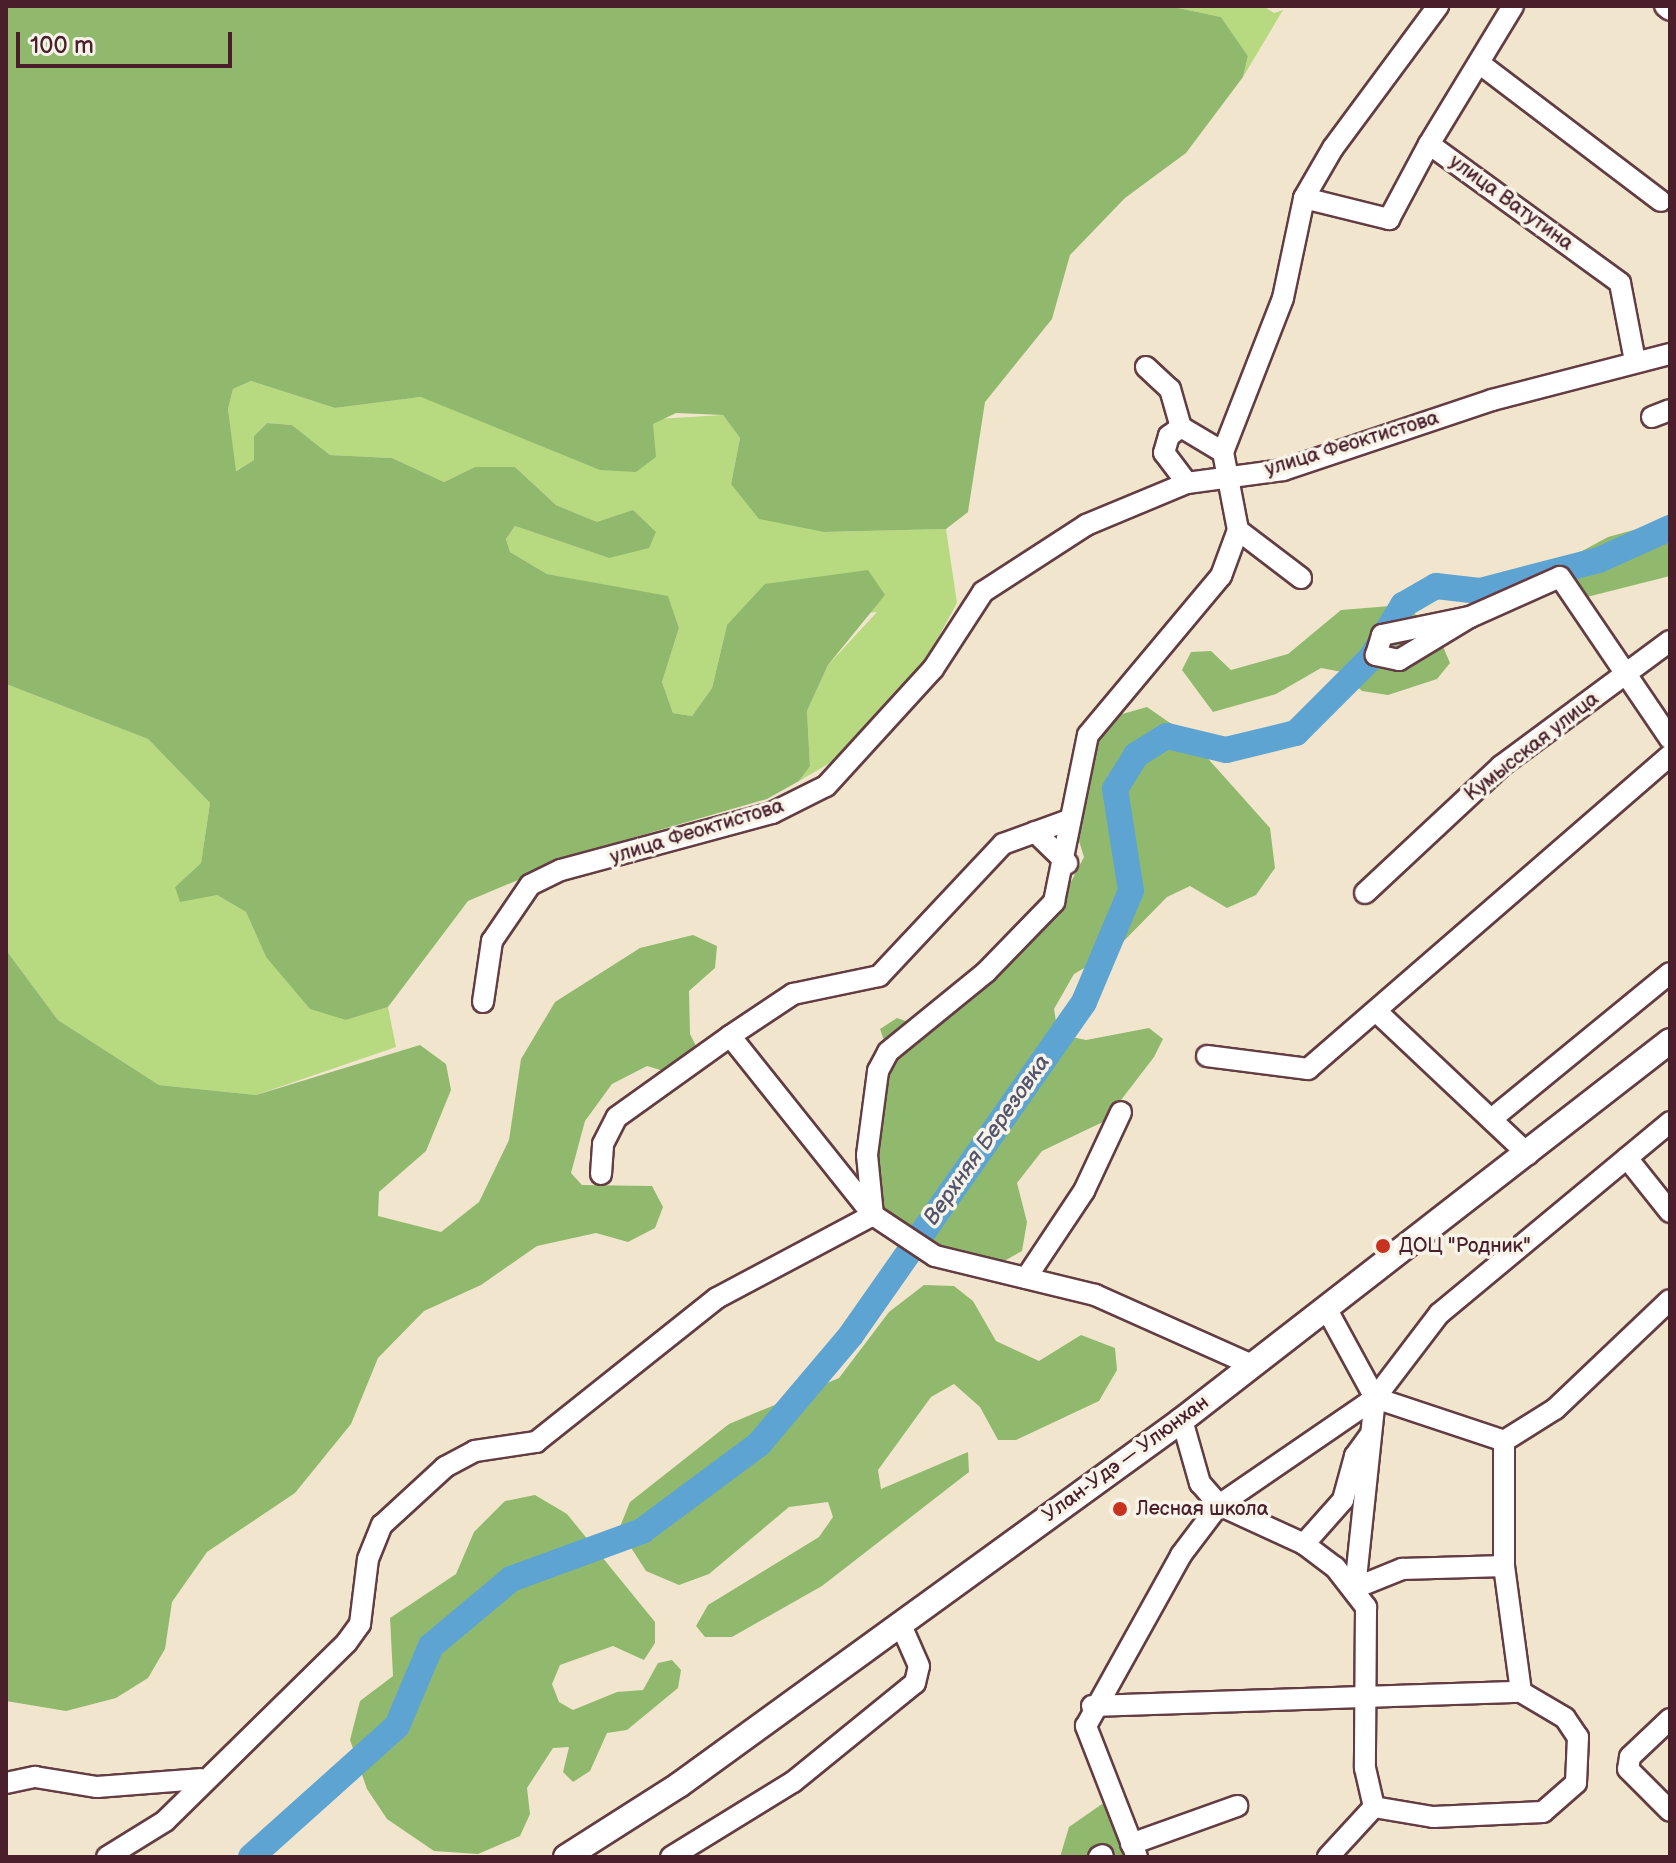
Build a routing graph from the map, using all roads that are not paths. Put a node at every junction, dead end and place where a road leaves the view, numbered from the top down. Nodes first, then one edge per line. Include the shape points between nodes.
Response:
1 (1438, 6) edge
2 (1513, 6) edge
3 (1479, 63) junction
4 (1429, 144) junction
5 (1304, 198) junction
6 (1661, 201) dead end
7 (1670, 354) edge
8 (1635, 361) junction
9 (1146, 367) dead end
10 (1181, 427) junction
11 (1226, 462) junction
12 (1187, 483) junction
13 (1238, 530) junction
14 (1301, 578) dead end
15 (1470, 617) dead end
16 (1670, 641) edge
17 (1625, 674) junction
18 (1670, 739) edge
19 (1670, 755) edge
20 (1066, 821) junction
21 (1035, 832) junction
22 (1067, 863) junction
23 (1365, 893) dead end
24 (1670, 973) edge
25 (483, 1002) dead end
26 (1376, 1011) junction
27 (730, 1036) junction
28 (1670, 1041) edge
29 (1207, 1056) dead end
30 (1121, 1112) dead end
31 (1494, 1117) junction
32 (1670, 1122) edge
33 (1528, 1154) junction
34 (1627, 1158) junction
35 (601, 1174) dead end
36 (1670, 1212) edge
37 (873, 1215) junction
38 (1026, 1278) junction
39 (1670, 1300) edge
40 (1326, 1308) junction
41 (1252, 1365) junction
42 (1375, 1398) junction
43 (1182, 1420) junction
44 (1372, 1433) junction
45 (1504, 1441) junction
46 (1219, 1505) junction
47 (1304, 1544) junction
48 (1504, 1566) junction
49 (1355, 1588) junction
50 (900, 1623) junction
51 (1521, 1692) junction
52 (1370, 1697) junction
53 (1092, 1706) junction
54 (1670, 1719) edge
55 (200, 1779) junction
56 (6, 1783) edge
57 (1237, 1806) dead end
58 (1374, 1807) junction
59 (1670, 1811) edge
60 (1134, 1851) edge
61 (107, 1857) edge
62 (566, 1857) edge
63 (671, 1857) edge
64 (1328, 1857) edge

1 - 5 street via 1333,148
2 - 3 street, улица Ватутина
3 - 4 street, улица Ватутина
3 - 6 street
4 - 5 street via 1389,219
4 - 8 street, улица Ватутина via 1620,283
5 - 11 street via 1283,298
7 - 8 street, улица Феоктистова
8 - 11 street, улица Феоктистова via 1283,470
9 - 10 street via 1170,389
10 - 11 street
10 - 12 street via 1164,453
11 - 12 street, улица Феоктистова
11 - 13 street
12 - 25 street, улица Феоктистова via 1086,525 1002,576 864,752 826,786 772,813 561,870 530,885 492,941
13 - 14 street
13 - 20 street via 1221,576 1177,622 1150,668 1100,712
15 - 17 street via 1560,577
16 - 17 street, Кумысская улица
17 - 18 street
17 - 23 street, Кумысская улица via 1501,766
19 - 26 street
20 - 21 street
20 - 22 street
21 - 22 street
21 - 27 street via 994,852 879,976 793,994
22 - 37 street via 1054,902 997,963 888,1052 869,1115
24 - 31 street
26 - 29 street via 1308,1069
26 - 31 street
27 - 35 street via 617,1117 603,1144
27 - 37 street
28 - 33 main road, Улан-Удэ — Улюнхан
30 - 38 street via 1084,1191
31 - 33 street
32 - 34 street
33 - 40 main road, Улан-Удэ — Улюнхан
34 - 36 street
34 - 42 street via 1439,1314
37 - 38 street via 935,1256
37 - 55 street via 717,1298 536,1442 475,1451 445,1467 382,1525 368,1559 360,1624 347,1642
38 - 41 street via 1132,1309
39 - 45 street via 1555,1409
40 - 41 main road, Улан-Удэ — Улюнхан
40 - 42 street
41 - 43 main road, Улан-Удэ — Улюнхан
42 - 44 street
42 - 45 street
42 - 46 street
43 - 46 street via 1200,1483
43 - 50 main road, Улан-Удэ — Улюнхан
44 - 47 street via 1355,1456 1343,1500
44 - 49 street
45 - 48 street
46 - 47 street
46 - 53 street via 1161,1584
47 - 49 street
48 - 49 street via 1402,1569
48 - 51 street
49 - 52 street via 1370,1628
50 - 62 main road, Улан-Удэ — Улюнхан via 679,1785
50 - 63 street via 919,1666 915,1683 793,1782
51 - 52 street
51 - 58 street via 1565,1718 1578,1737 1576,1783 1561,1800 1529,1817 1433,1817
52 - 53 street
52 - 58 street via 1365,1768
53 - 60 street via 1086,1726 1092,1747
54 - 59 street via 1630,1757 1628,1769
55 - 56 street via 97,1787 35,1777
55 - 61 street via 165,1821
57 - 60 street
58 - 64 street

